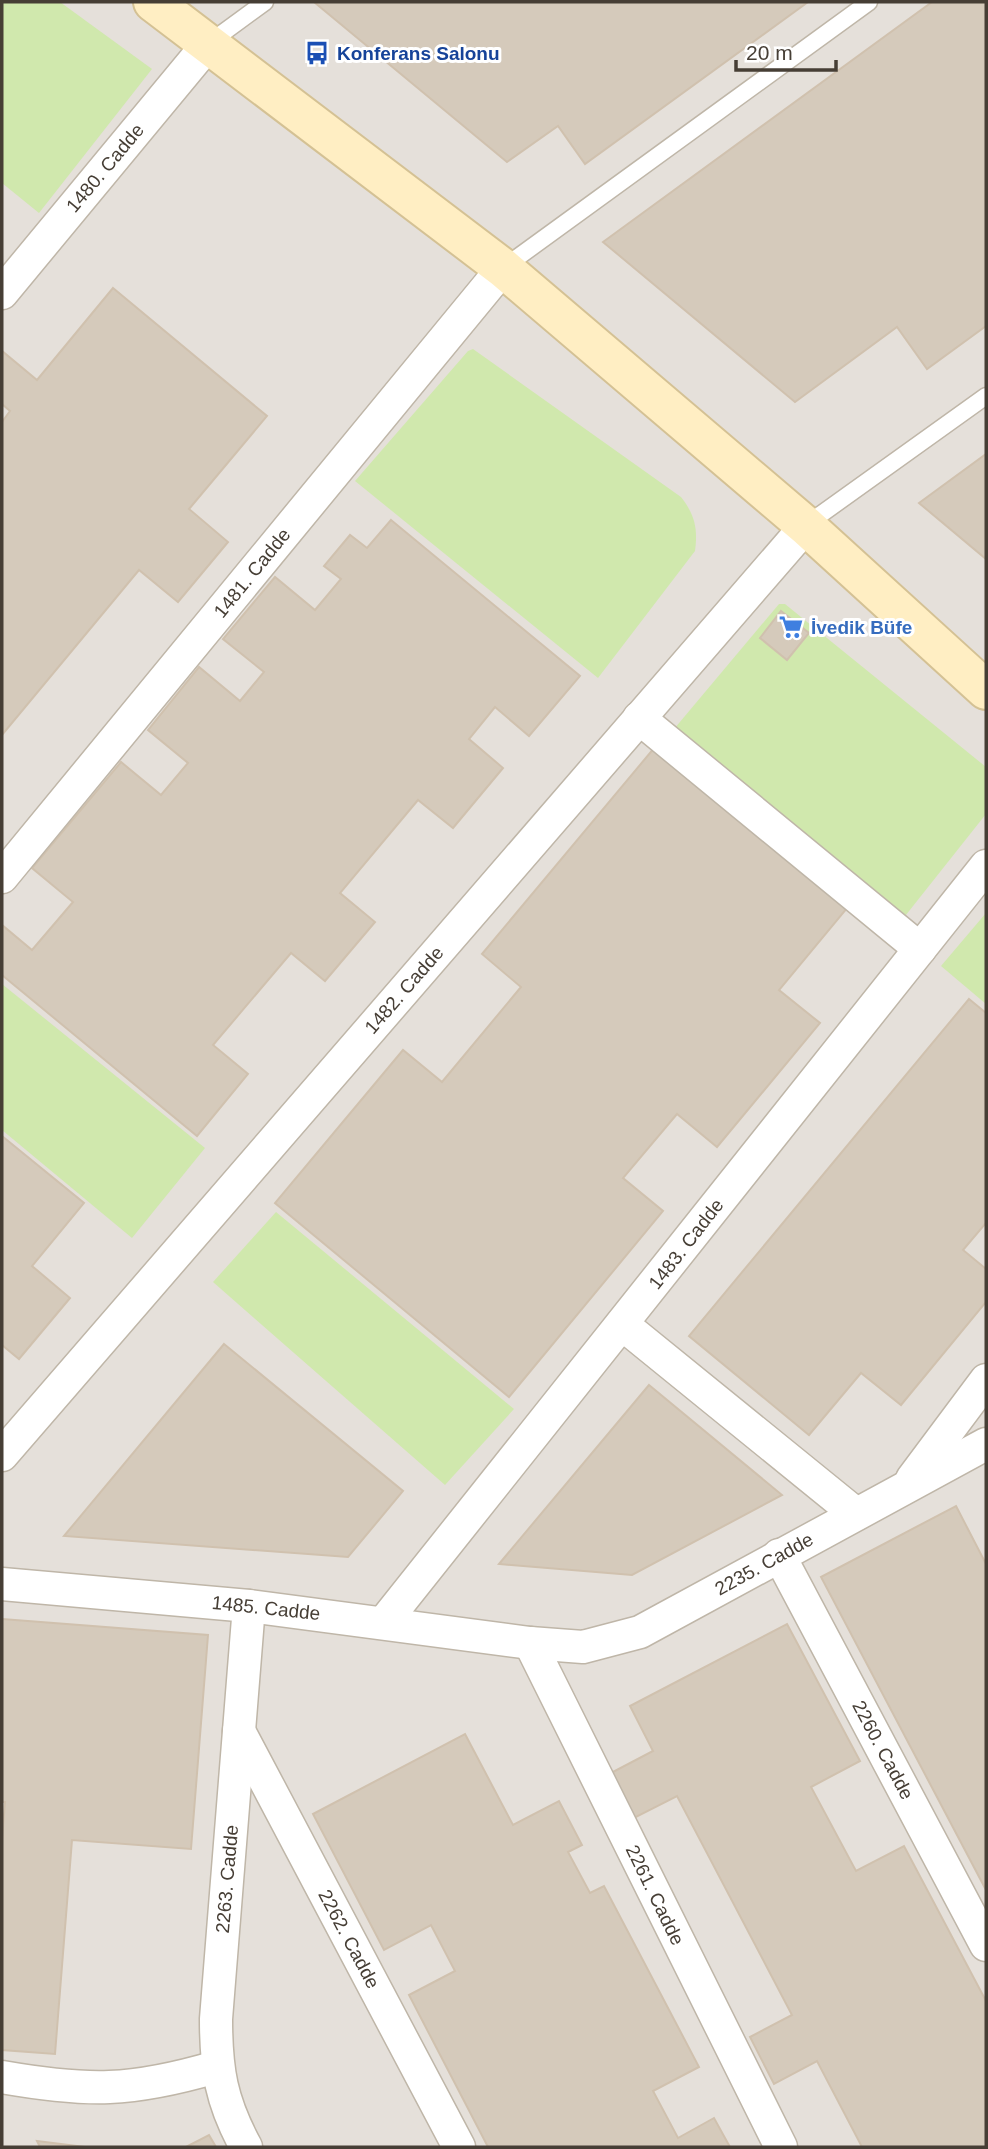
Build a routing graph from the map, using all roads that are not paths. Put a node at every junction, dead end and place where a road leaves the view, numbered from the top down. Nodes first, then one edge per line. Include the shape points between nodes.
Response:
1 (153, 2) edge
2 (265, 2) edge
3 (869, 2) edge
4 (209, 43) junction
5 (503, 268) junction
6 (2, 293) edge
7 (986, 396) edge
8 (806, 526) junction
9 (986, 690) edge
10 (639, 718) junction
11 (986, 866) edge
12 (2, 877) edge
13 (920, 949) junction
14 (622, 1324) junction
15 (986, 1380) edge
16 (986, 1444) edge
17 (2, 1455) edge
18 (906, 1487) junction
19 (856, 1514) junction
20 (779, 1555) junction
21 (2, 1584) edge
22 (249, 1606) junction
23 (385, 1621) junction
24 (530, 1643) junction
25 (239, 1731) junction
26 (986, 1945) edge
27 (216, 2067) junction
28 (2, 2077) edge
29 (246, 2147) edge
30 (459, 2147) edge
31 (781, 2147) edge

1 - 4 street
2 - 4 lane
3 - 5 lane
4 - 5 street
4 - 6 street, 1480. Cadde
5 - 8 street
5 - 12 street, 1481. Cadde
7 - 8 lane
8 - 9 street
8 - 10 street, 1482. Cadde
10 - 13 street
10 - 17 street, 1482. Cadde
11 - 13 street, 1483. Cadde
13 - 14 street, 1483. Cadde
14 - 19 street
14 - 23 street, 1483. Cadde
15 - 18 street
16 - 18 street, 2235. Cadde
18 - 19 street, 2235. Cadde
19 - 20 street, 2235. Cadde
20 - 24 street, 2235. Cadde via 640,1632 583,1647
20 - 26 street, 2260. Cadde
21 - 22 street, 1485. Cadde
22 - 23 street, 1485. Cadde
22 - 25 street, 2263. Cadde
23 - 24 street, 1485. Cadde
24 - 31 street, 2261. Cadde
25 - 27 street, 2263. Cadde
25 - 30 street, 2262. Cadde
27 - 28 street via 124,2088
27 - 29 street, 2263. Cadde via 222,2096

